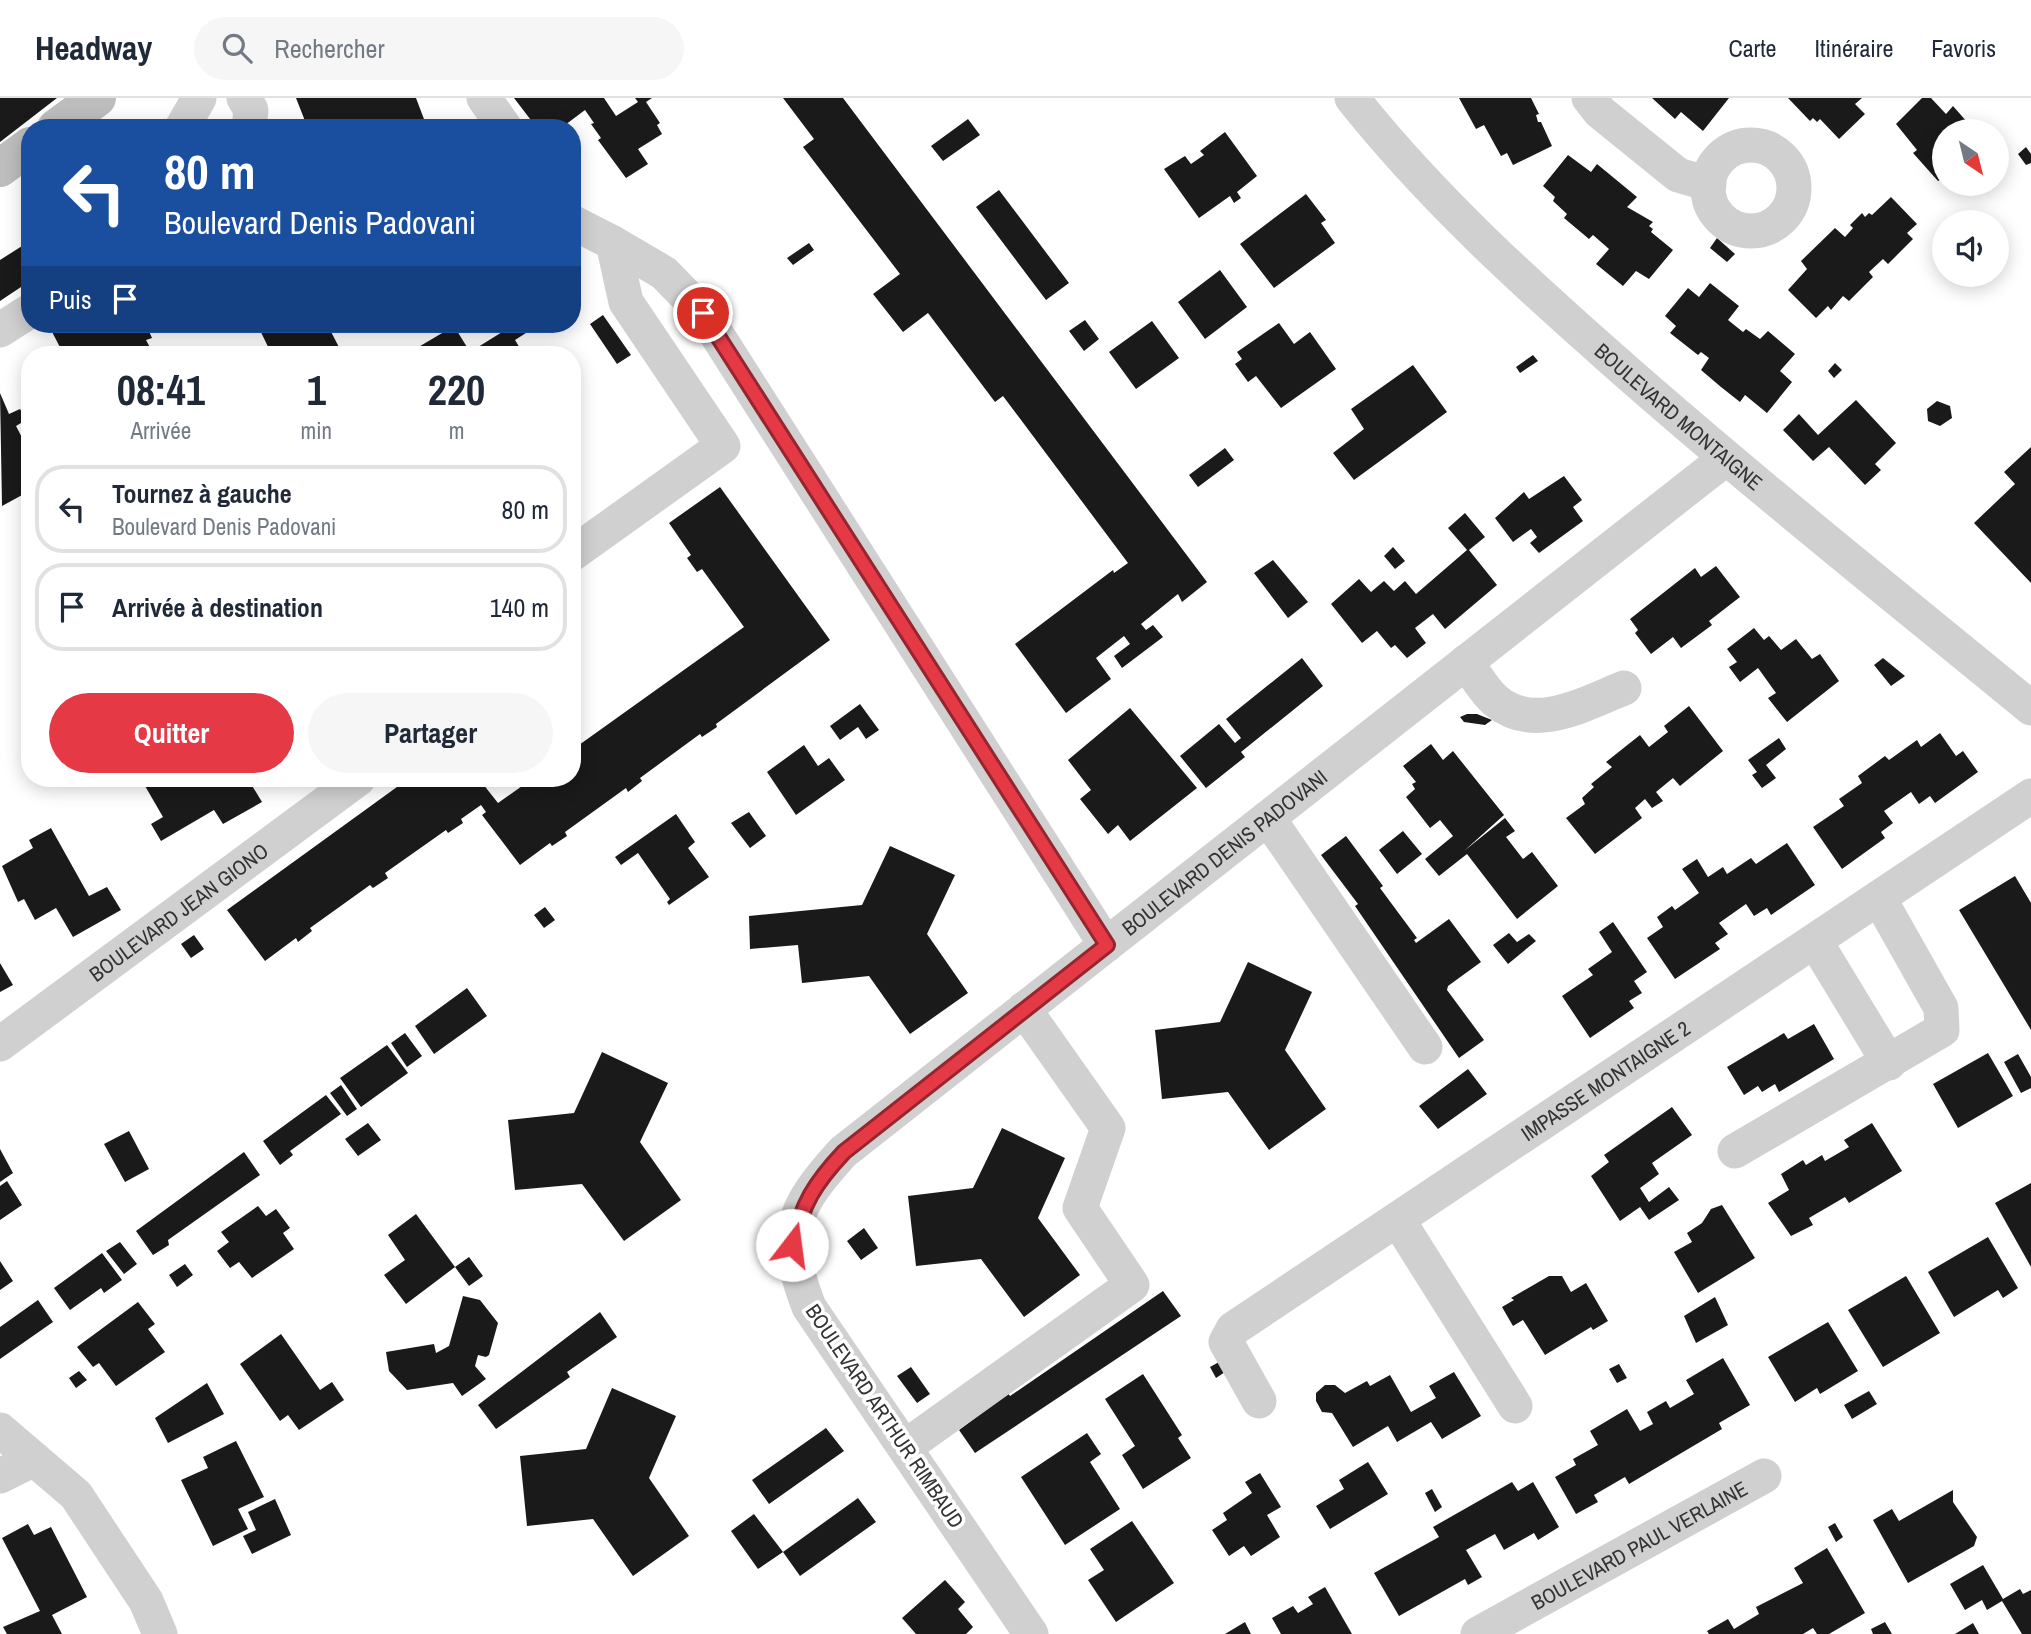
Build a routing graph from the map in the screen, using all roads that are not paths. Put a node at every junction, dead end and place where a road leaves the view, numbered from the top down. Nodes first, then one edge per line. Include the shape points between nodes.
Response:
1 (97, 98) edge
2 (244, 98) edge
3 (484, 98) edge
4 (1352, 98) edge
5 (1589, 98) edge
6 (68, 119) edge
7 (250, 119) edge
8 (499, 119) edge
9 (21, 153) edge
10 (0, 168) edge
11 (1709, 184) dead end
12 (581, 227) edge
13 (613, 243) junction
14 (21, 317) edge
15 (0, 330) edge
16 (1724, 459) junction
17 (581, 548) edge
18 (1466, 662) junction
19 (1624, 688) dead end
20 (2031, 708) edge
21 (347, 787) edge
22 (2031, 796) edge
23 (1268, 818) junction
24 (1879, 898) junction
25 (1815, 941) junction
26 (1107, 945) junction
27 (1024, 1009) junction
28 (0, 1044) edge
29 (1425, 1047) dead end
30 (1889, 1063) junction
31 (1735, 1151) dead end
32 (1398, 1220) junction
33 (1259, 1401) dead end
34 (1516, 1406) dead end
35 (0, 1430) edge
36 (905, 1447) junction
37 (34, 1459) junction
38 (0, 1476) edge
39 (1763, 1476) dead end
40 (160, 1634) edge
41 (1031, 1634) edge
42 (1478, 1634) edge

1 - 6 street
2 - 7 street
3 - 8 street
4 - 16 street, BOULEVARD MONTAIGNE via 1380,134 1528,285
5 - 11 street via 1678,175
9 - 10 street
12 - 13 street
13 - 17 street via 626,302 723,446
13 - 26 street, BOULEVARD DENIS PADOVANI via 664,273 703,313
14 - 15 street
16 - 18 street, BOULEVARD DENIS PADOVANI
16 - 20 street, BOULEVARD MONTAIGNE
18 - 19 street via 1495,700 1519,715 1558,714
18 - 23 street, BOULEVARD DENIS PADOVANI
21 - 28 street, BOULEVARD JEAN GIONO
22 - 24 street, IMPASSE MONTAIGNE 2
23 - 26 street, BOULEVARD DENIS PADOVANI
23 - 29 street
24 - 25 street, IMPASSE MONTAIGNE 2
24 - 30 street via 1941,1008 1942,1030
25 - 30 street
25 - 32 street, IMPASSE MONTAIGNE 2
26 - 27 street, BOULEVARD ARTHUR RIMBAUD
27 - 36 street, BOULEVARD ARTHUR RIMBAUD via 844,1152 817,1181 802,1207 792,1245 809,1307
27 - 36 street via 1108,1128 1080,1208 1132,1284
30 - 31 street
32 - 33 street, IMPASSE MONTAIGNE 2 via 1233,1329 1226,1342
32 - 34 street
35 - 37 street
36 - 41 street, BOULEVARD ARTHUR RIMBAUD
37 - 38 street
37 - 40 street via 76,1495 146,1601
39 - 42 street, BOULEVARD PAUL VERLAINE

